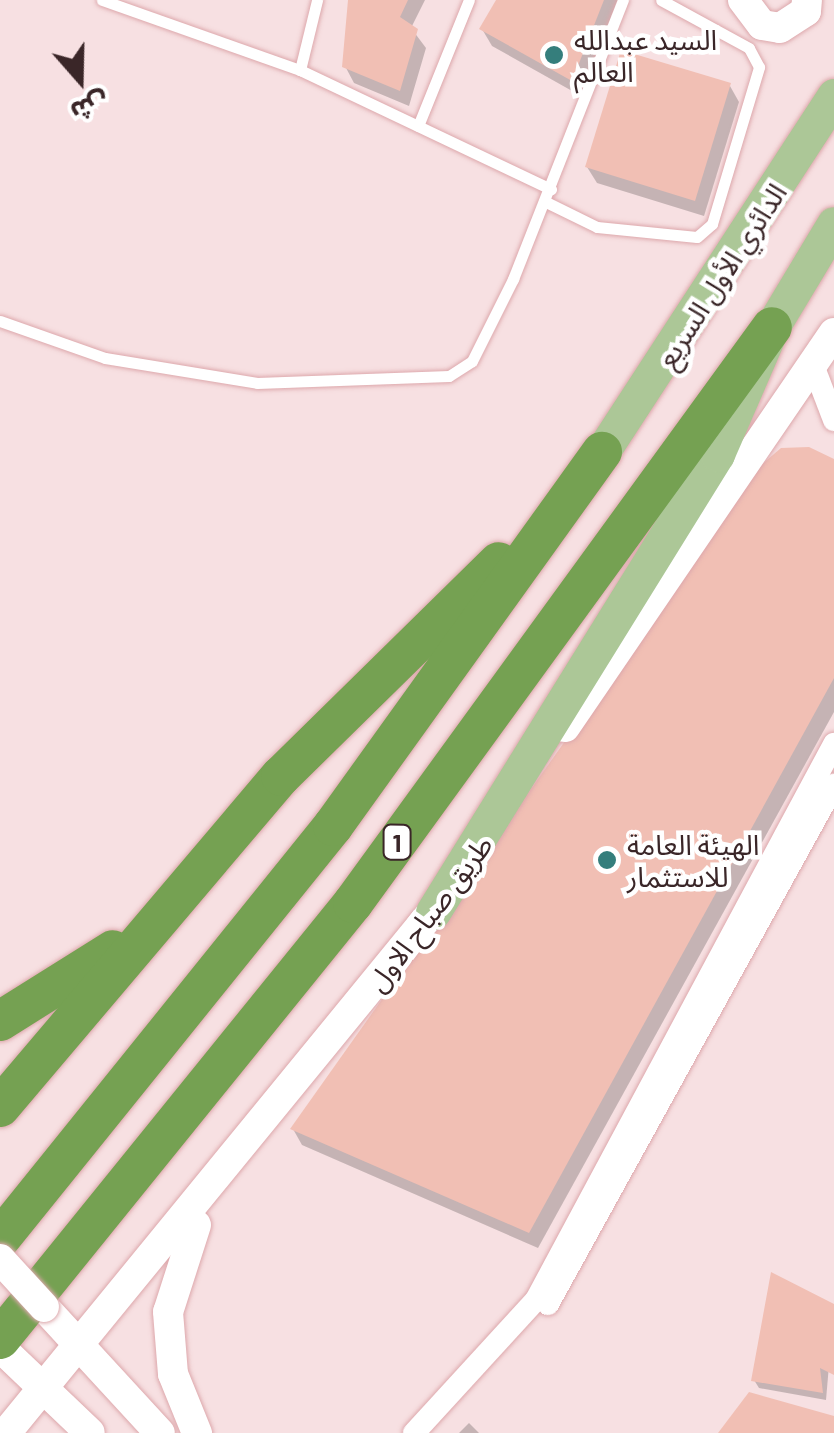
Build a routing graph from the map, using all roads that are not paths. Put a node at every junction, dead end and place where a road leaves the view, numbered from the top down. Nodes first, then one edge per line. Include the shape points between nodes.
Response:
1 (102, 0) edge
2 (318, 0) edge
3 (469, 0) edge
4 (623, 0) edge
5 (661, 0) edge
6 (743, 0) edge
7 (807, 0) edge
8 (300, 70) junction
9 (834, 96) edge
10 (418, 126) junction
11 (548, 196) junction
12 (834, 224) edge
13 (0, 321) edge
14 (772, 328) junction
15 (834, 333) edge
16 (813, 365) junction
17 (834, 420) edge
18 (602, 452) joint
19 (573, 489) junction
20 (834, 744) edge
21 (834, 785) edge
22 (433, 912) junction
23 (161, 915) junction
24 (0, 1020) edge
25 (0, 1107) edge
26 (211, 1192) junction
27 (0, 1239) edge
28 (0, 1260) edge
29 (2, 1346) edge
30 (81, 1347) junction
31 (44, 1389) junction
32 (6, 1433) edge
33 (90, 1433) edge
34 (160, 1433) edge
35 (197, 1433) edge
36 (414, 1433) edge
37 (433, 1433) edge

1 - 8 lane
2 - 8 lane
3 - 10 lane
4 - 11 lane
5 - 11 lane via 749,48 759,67 712,224 697,237 598,227
6 - 7 main road via 762,25 780,28 806,12
8 - 10 lane
9 - 18 main road, الدائري الأول السريع / 1
10 - 11 lane
11 - 13 lane via 472,361 420,384 256,383 105,358
12 - 14 main road, 1
14 - 22 main road via 717,454
14 - 29 highway, 1 via 353,903
15 - 16 main road
16 - 17 street
16 - 22 main road, طريق صباح الاول
18 - 19 highway, 1
19 - 23 highway via 281,776
19 - 27 highway, 1 via 333,826
20 - 36 street via 536,1300
21 - 37 street via 571,1269 510,1355
22 - 26 main road, طريق صباح الاول
23 - 24 highway
23 - 25 highway
26 - 30 main road, طريق صباح الاول
26 - 35 main road via 168,1312 173,1374
28 - 30 main road, bridge
29 - 31 main road
30 - 31 main road, طريق صباح الاول
30 - 34 main road
31 - 32 main road, طريق صباح الاول
31 - 33 main road

